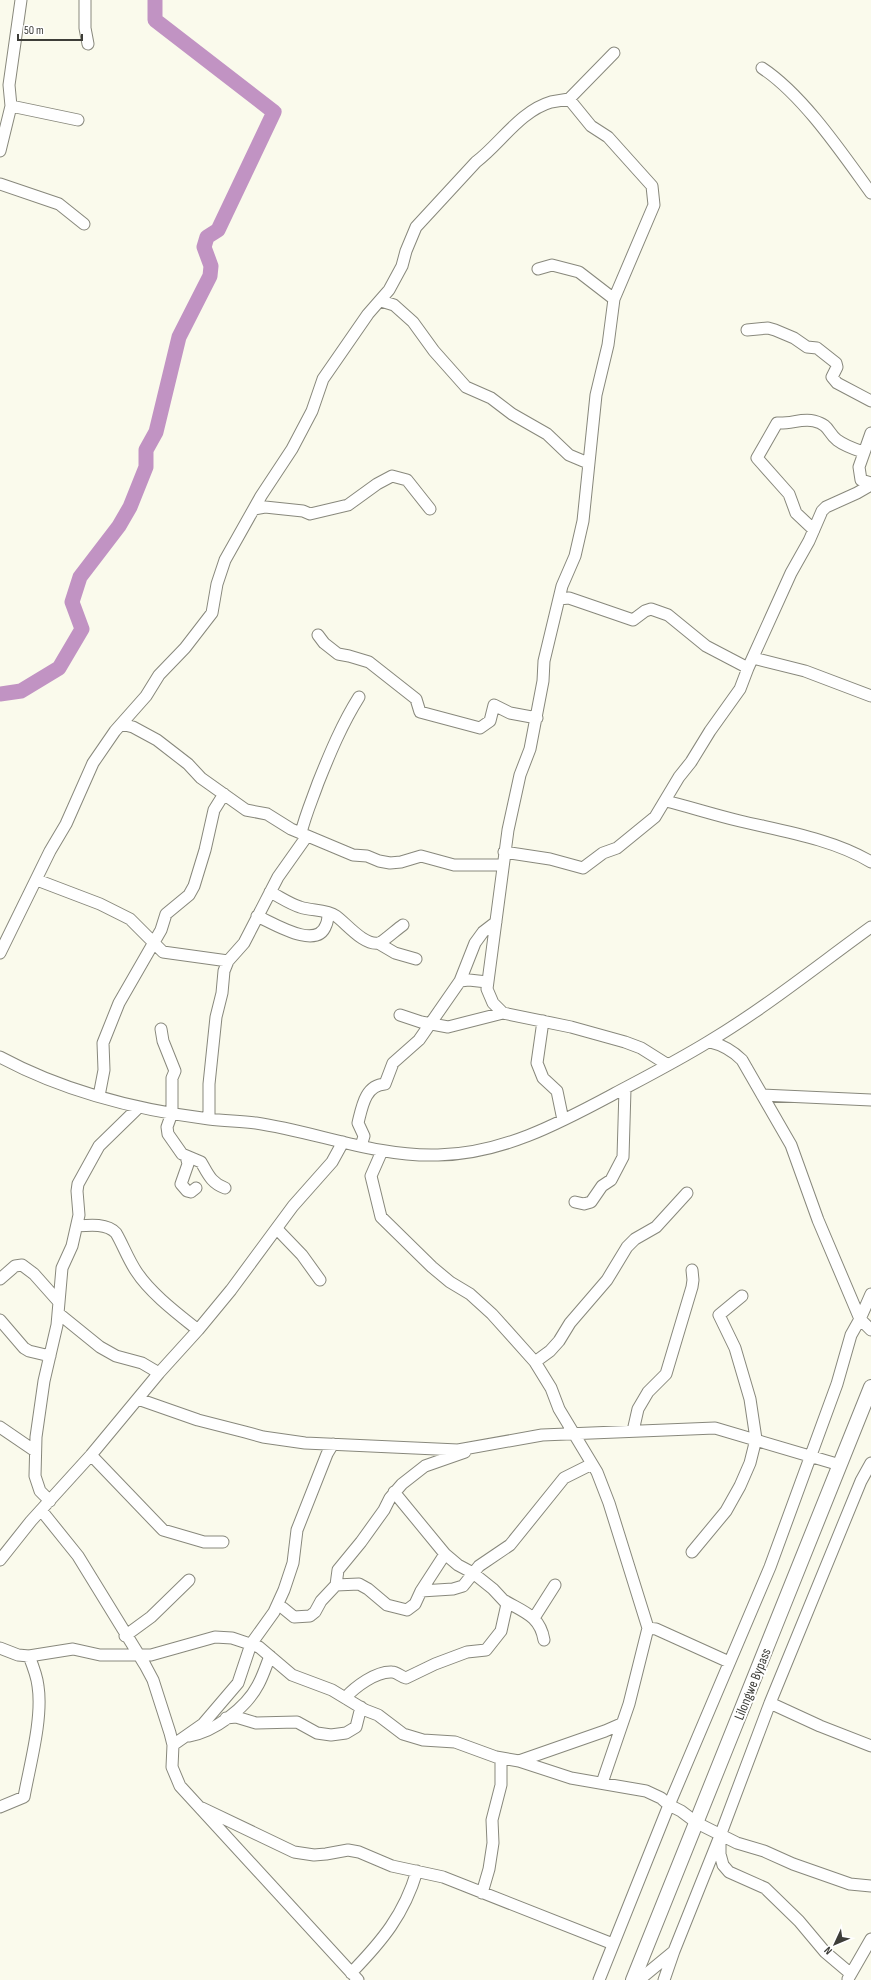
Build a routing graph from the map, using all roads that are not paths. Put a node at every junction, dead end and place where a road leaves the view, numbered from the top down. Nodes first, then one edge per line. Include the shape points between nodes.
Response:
1 (21, 0) edge
2 (85, 0) edge
3 (88, 44) dead end
4 (614, 53) dead end
5 (762, 68) dead end
6 (569, 100) junction
7 (11, 106) junction
8 (78, 120) dead end
9 (0, 151) edge
10 (0, 184) edge
11 (871, 193) edge
12 (84, 224) dead end
13 (538, 269) dead end
14 (614, 299) junction
15 (381, 301) junction
16 (747, 330) dead end
17 (871, 401) edge
18 (871, 433) edge
19 (863, 452) junction
20 (588, 463) junction
21 (871, 484) edge
22 (254, 509) junction
23 (430, 510) dead end
24 (814, 530) junction
25 (559, 599) junction
26 (318, 635) dead end
27 (750, 663) junction
28 (871, 696) edge
29 (359, 697) dead end
30 (537, 718) junction
31 (120, 724) junction
32 (224, 794) junction
33 (666, 800) junction
34 (304, 834) junction
35 (504, 852) junction
36 (871, 862) edge
37 (502, 865) junction
38 (37, 880) junction
39 (270, 892) junction
40 (328, 912) junction
41 (257, 916) junction
42 (496, 922) junction
43 (403, 925) dead end
44 (871, 927) edge
45 (153, 943) junction
46 (378, 943) junction
47 (0, 953) edge
48 (416, 959) dead end
49 (228, 961) junction
50 (460, 981) junction
51 (487, 982) junction
52 (503, 1013) junction
53 (400, 1015) dead end
54 (543, 1021) junction
55 (431, 1024) junction
56 (161, 1029) dead end
57 (710, 1042) junction
58 (0, 1057) edge
59 (668, 1065) junction
60 (625, 1089) junction
61 (762, 1095) junction
62 (99, 1096) junction
63 (871, 1100) edge
64 (139, 1106) junction
65 (172, 1113) junction
66 (209, 1119) junction
67 (563, 1120) junction
68 (343, 1142) junction
69 (361, 1146) junction
70 (382, 1151) junction
71 (186, 1156) junction
72 (196, 1188) dead end
73 (225, 1188) dead end
74 (687, 1193) dead end
75 (575, 1202) dead end
76 (77, 1226) junction
77 (276, 1228) junction
78 (692, 1270) dead end
79 (0, 1279) edge
80 (320, 1280) dead end
81 (871, 1294) edge
82 (742, 1296) dead end
83 (58, 1301) junction
84 (58, 1313) junction
85 (860, 1319) junction
86 (0, 1320) edge
87 (198, 1330) junction
88 (871, 1330) edge
89 (50, 1356) junction
90 (536, 1362) junction
91 (160, 1373) junction
92 (871, 1387) edge
93 (138, 1399) junction
94 (0, 1427) edge
95 (633, 1431) junction
96 (572, 1432) junction
97 (756, 1438) junction
98 (333, 1444) junction
99 (477, 1447) junction
100 (35, 1450) junction
101 (91, 1455) junction
102 (810, 1455) junction
103 (871, 1463) edge
104 (592, 1464) junction
105 (840, 1465) junction
106 (394, 1492) junction
107 (50, 1501) junction
108 (41, 1510) junction
109 (222, 1542) dead end
110 (692, 1552) dead end
111 (445, 1554) junction
112 (0, 1560) edge
113 (473, 1573) junction
114 (189, 1580) dead end
115 (336, 1585) junction
116 (555, 1586) dead end
117 (421, 1591) junction
118 (505, 1601) junction
119 (278, 1606) junction
120 (534, 1618) junction
121 (648, 1628) junction
122 (126, 1636) junction
123 (544, 1640) dead end
124 (251, 1644) junction
125 (0, 1648) edge
126 (137, 1655) junction
127 (29, 1656) junction
128 (270, 1656) junction
129 (730, 1662) junction
130 (345, 1698) junction
131 (770, 1703) junction
132 (361, 1707) junction
133 (226, 1718) junction
134 (621, 1724) junction
135 (187, 1736) junction
136 (173, 1745) junction
137 (871, 1746) edge
138 (501, 1759) junction
139 (519, 1761) junction
140 (602, 1783) junction
141 (668, 1805) junction
142 (198, 1806) junction
143 (0, 1807) edge
144 (697, 1823) junction
145 (720, 1836) junction
146 (417, 1871) junction
147 (871, 1886) edge
148 (482, 1893) junction
149 (871, 1939) edge
150 (613, 1944) junction
151 (674, 1951) junction
152 (354, 1977) edge
153 (850, 1977) edge
154 (599, 1980) edge
155 (633, 1980) edge
156 (638, 1980) edge
157 (664, 1980) edge

1 - 7 street via 8,84
2 - 3 street
4 - 6 street
5 - 11 street via 798,99 842,152
6 - 14 street via 591,126 612,142 652,186 654,205
6 - 15 street via 552,102 535,110 463,175 416,227 402,266
7 - 8 street
7 - 9 street
10 - 12 street via 59,204
13 - 14 street via 552,265 579,272
14 - 20 street via 608,345 596,395
15 - 20 street via 394,305 413,322 434,351 466,387 491,398 512,414 547,434 569,454
15 - 22 street via 368,314 330,367 312,411 292,449
16 - 17 street via 768,328 794,338 807,347 817,348 836,363 832,377 837,383
18 - 19 street
19 - 21 street via 859,476
19 - 24 street via 836,440 825,424 813,420 777,423 758,458 789,494 796,514
20 - 25 street via 581,534
21 - 24 street via 826,507
22 - 23 street via 272,508 310,514 348,505 392,476 407,480
22 - 31 street via 225,560 217,584 212,613 185,648 159,675 146,696
24 - 27 street via 791,573
25 - 27 street via 569,598 633,620 651,608 668,615 706,646
25 - 30 street via 544,661
26 - 30 street via 338,654 369,662 416,699 420,712 480,728 490,721 494,706 510,713
27 - 28 street via 805,671
27 - 33 street via 735,699 726,708
29 - 34 street via 333,744 305,816
30 - 35 street via 530,749 520,775
31 - 32 street via 133,727 157,740
31 - 38 street via 93,763
32 - 34 street via 246,810 267,814
32 - 45 street via 214,810 194,886 189,895 166,914
33 - 35 street via 649,823 617,848 603,853 583,868 550,859
33 - 36 street via 796,834
34 - 37 street via 353,855 390,863 421,856 454,865
34 - 39 street
35 - 37 street
37 - 42 street
38 - 45 street via 100,904 130,919
38 - 47 street
39 - 40 street via 295,905
39 - 41 street
40 - 41 street via 326,926 319,934 308,937
40 - 46 street via 366,941
41 - 49 street via 244,943
42 - 50 street via 475,942
42 - 51 street
43 - 46 street
44 - 57 street
45 - 49 street via 162,952
45 - 62 street via 119,1003 103,1043 104,1070
46 - 48 street via 395,953
49 - 66 street via 216,1017 209,1084
50 - 51 street
50 - 55 street
51 - 52 street via 493,1003
52 - 54 street
52 - 55 street via 454,1026
53 - 55 street
54 - 59 street via 625,1042 641,1048
54 - 67 street via 537,1063 542,1078 557,1091
55 - 69 street via 419,1040 393,1063 385,1084 368,1092 358,1123 364,1136
56 - 65 street via 174,1071
57 - 59 street
57 - 61 street via 733,1051 742,1060
58 - 62 street
59 - 60 street
60 - 67 street
60 - 75 street via 623,1157 620,1165 611,1180 602,1186 591,1202
61 - 63 street
61 - 85 street via 791,1145 818,1220
62 - 64 street
64 - 65 street
64 - 76 street via 99,1146 91,1159 77,1191
65 - 66 street
65 - 71 street via 167,1127 168,1134
66 - 68 street via 286,1128
67 - 70 street via 516,1140 478,1151 424,1155
68 - 69 street
68 - 77 street via 332,1162
69 - 70 street
70 - 90 street via 371,1176 378,1210 385,1222 432,1267 470,1294 492,1314
71 - 72 street via 188,1164 181,1184 187,1191 191,1192
71 - 73 street via 201,1162 209,1178 216,1185
74 - 90 street via 656,1227 635,1239 627,1247 607,1280 570,1323 559,1341
76 - 83 street via 72,1246 62,1268
76 - 87 street via 97,1225 113,1229 143,1280
77 - 80 street via 305,1258
77 - 87 street
78 - 95 street via 692,1287 666,1374 648,1392 638,1409
79 - 83 street via 15,1266 22,1265 34,1274
81 - 85 street
82 - 97 street via 719,1315 735,1348 750,1399
83 - 84 street
84 - 89 street
84 - 91 street via 100,1347 116,1356 142,1363
85 - 88 street
85 - 102 street via 851,1335 837,1384
86 - 89 street via 29,1352
87 - 91 street
89 - 100 street
90 - 96 street
91 - 93 street
92 - 105 main road, Lilongwe Bypass
93 - 98 street via 198,1420 262,1437
93 - 101 street
94 - 100 street
95 - 96 street
95 - 97 street via 715,1428
96 - 99 street via 542,1434
96 - 104 street
97 - 102 street
97 - 110 street via 750,1463 726,1511
98 - 99 street via 458,1450
98 - 119 street via 297,1530 292,1563
99 - 106 street via 425,1466
100 - 107 street via 37,1484
101 - 107 street
101 - 109 street via 162,1530 204,1542
102 - 105 street
102 - 129 street via 770,1567
103 - 131 street via 858,1488
104 - 113 street via 564,1478 510,1544 486,1559
104 - 121 street via 622,1538
105 - 144 main road, Lilongwe Bypass
106 - 111 street
106 - 115 street via 361,1542 338,1570
107 - 108 street
108 - 112 street
108 - 122 street via 78,1556
111 - 113 street
111 - 117 street
113 - 117 street via 459,1588
113 - 118 street
114 - 122 street via 151,1617
115 - 117 street via 359,1584 387,1605 407,1610 415,1604
115 - 119 street via 310,1616 294,1616
116 - 120 street
118 - 120 street
118 - 130 street via 508,1607 501,1631 486,1650 468,1652 406,1678 392,1672 384,1673 362,1682
119 - 124 street
120 - 123 street via 542,1628
121 - 129 street via 656,1629
121 - 134 street via 629,1704
122 - 126 street
124 - 126 street via 223,1636 151,1655
124 - 128 street
124 - 135 street via 238,1683 203,1724
125 - 127 street
126 - 127 street via 100,1655 73,1649
126 - 136 street via 152,1680
127 - 143 street via 36,1676 39,1698 33,1752 24,1797
128 - 130 street via 292,1675 332,1690
128 - 133 street via 258,1686 237,1711
129 - 141 street
130 - 132 street
131 - 137 street
131 - 145 street
132 - 133 street via 356,1727 346,1733 331,1735 317,1733 297,1722 256,1723 236,1717
132 - 138 street via 384,1719 403,1734 423,1740 455,1742
133 - 135 street via 206,1732
134 - 139 street
134 - 140 street
135 - 136 street
136 - 142 street via 172,1767 180,1786
138 - 139 street
138 - 148 street via 501,1786 492,1820 493,1843
139 - 140 street via 571,1778
140 - 141 street via 646,1791 661,1798
141 - 144 street
141 - 150 street
142 - 146 street via 294,1852 326,1854 354,1850 392,1866
142 - 152 street
144 - 145 street
144 - 155 main road, Lilongwe Bypass
145 - 147 street via 850,1884
145 - 151 street
145 - 153 street via 720,1854 723,1865 729,1872 765,1888
146 - 148 street via 434,1874
146 - 152 street via 411,1889 389,1932
148 - 150 street
149 - 153 street
150 - 154 street
151 - 156 street
151 - 157 street

